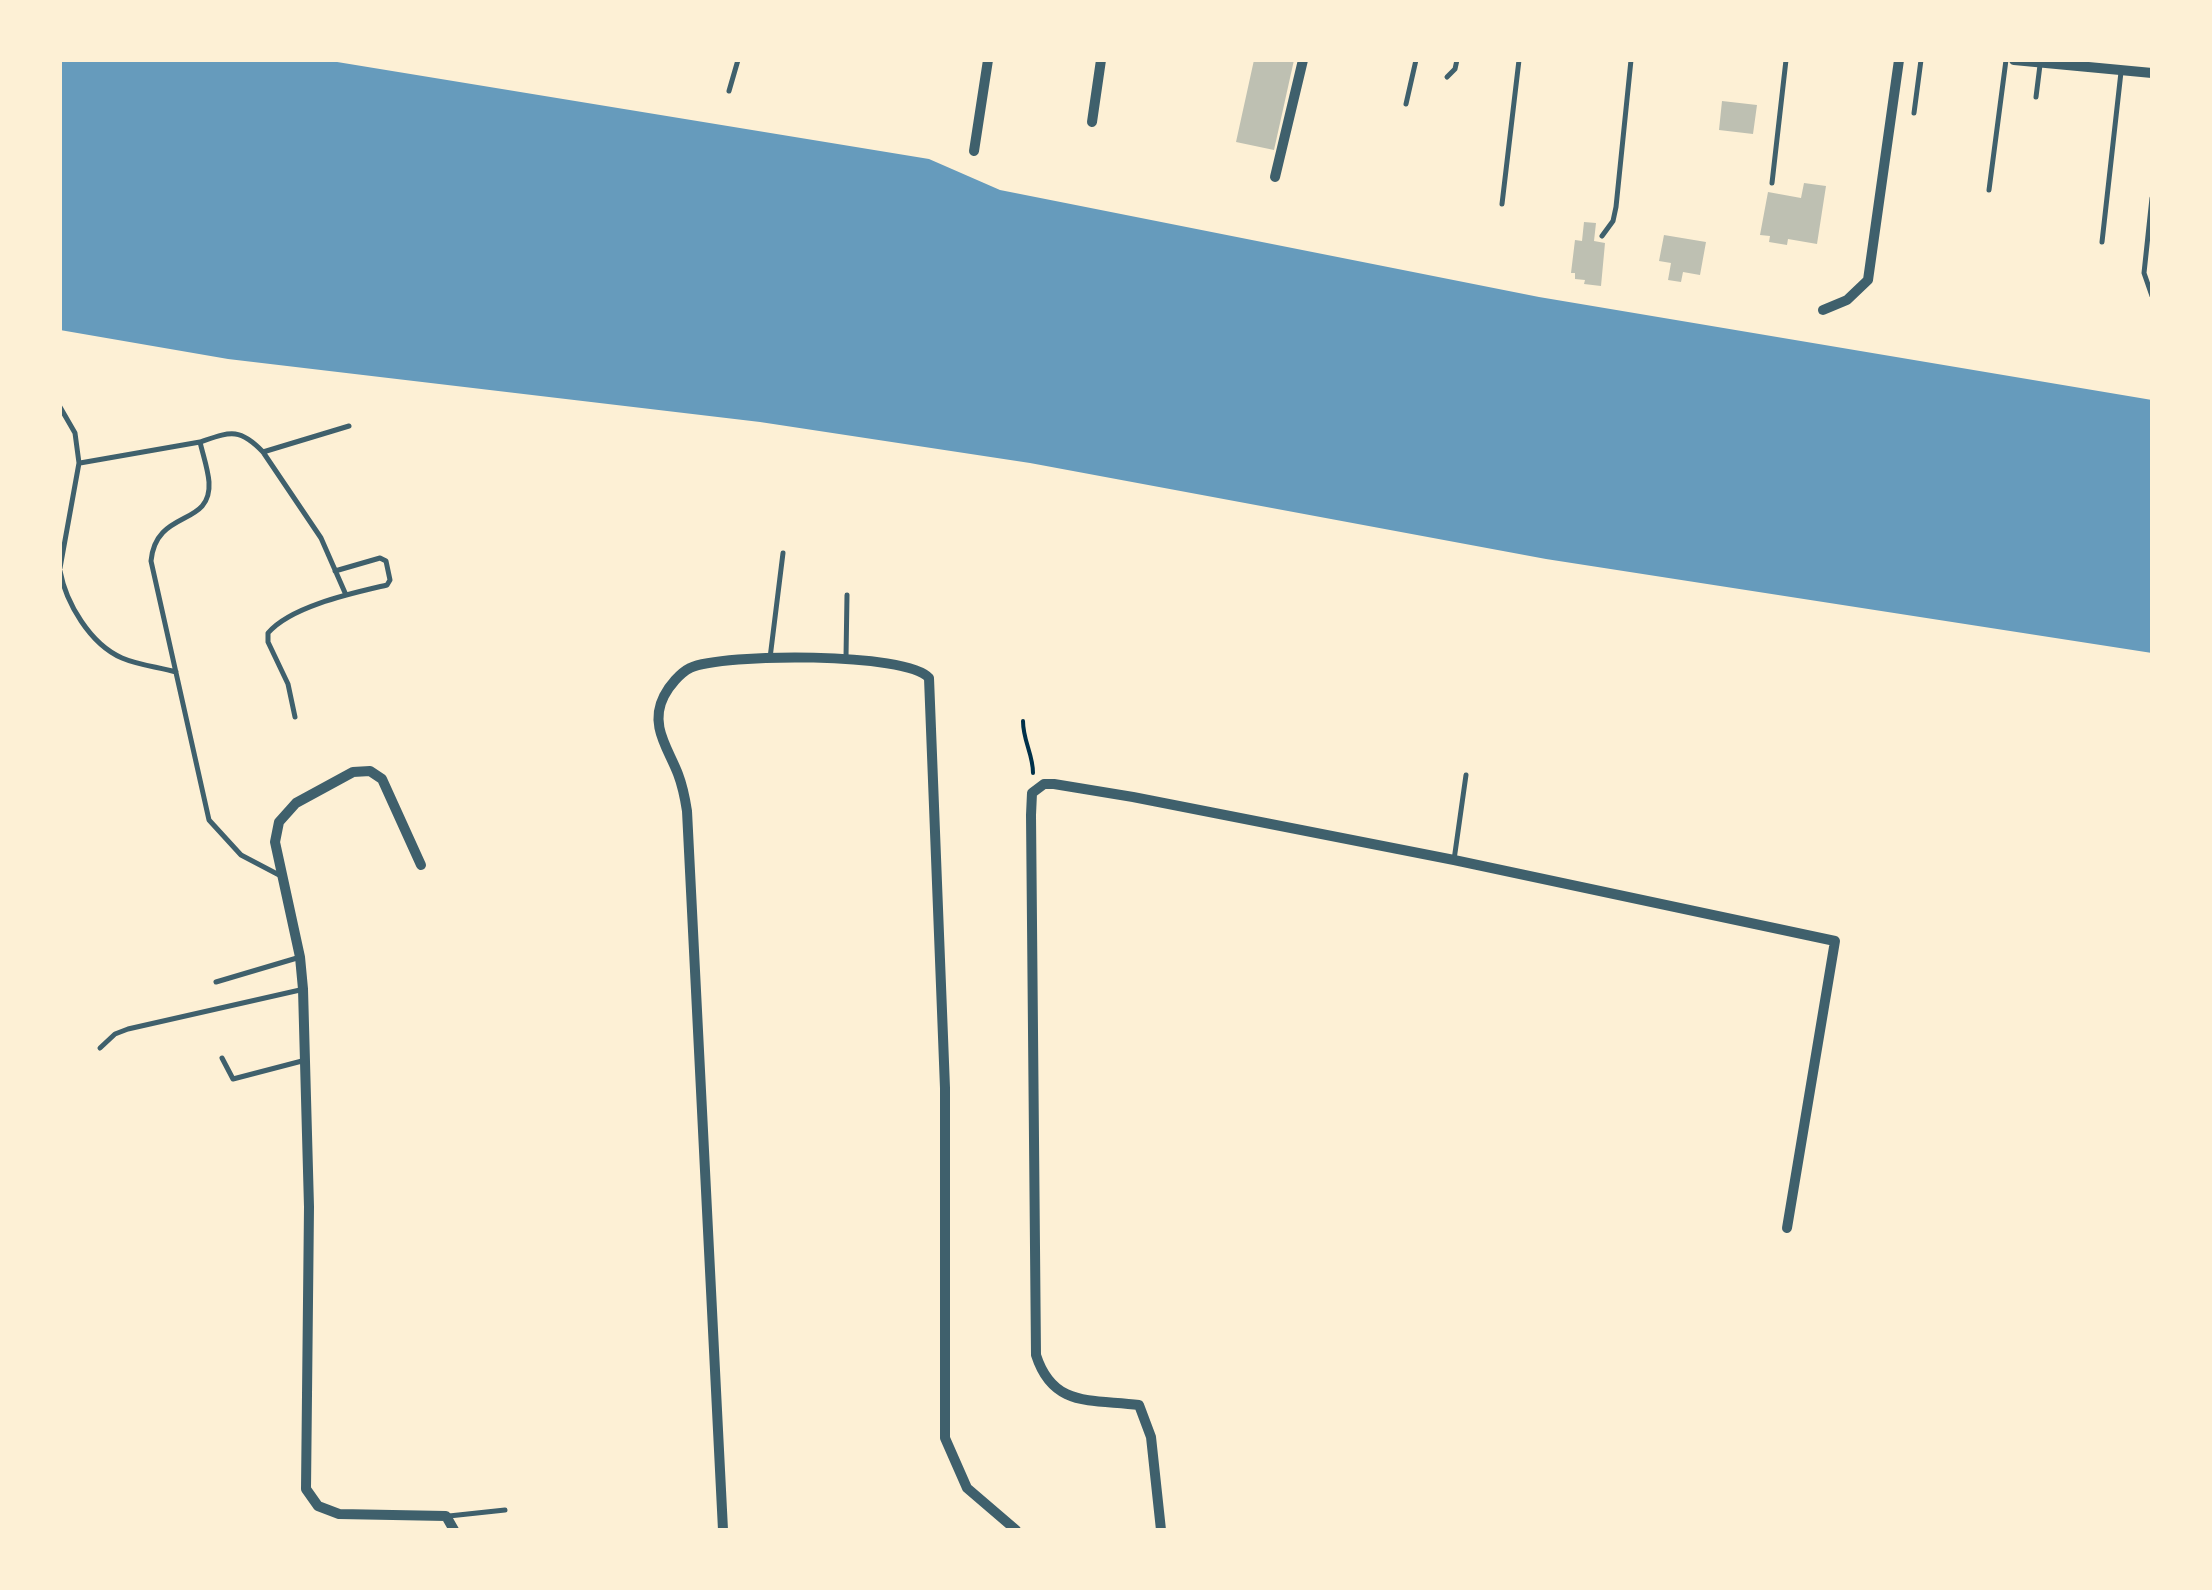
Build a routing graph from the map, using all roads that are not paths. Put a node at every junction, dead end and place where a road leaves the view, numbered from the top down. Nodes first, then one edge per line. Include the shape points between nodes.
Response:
1 (738, 60) edge
2 (988, 60) edge
3 (1101, 60) edge
4 (1303, 60) edge
5 (1416, 60) edge
6 (1457, 60) edge
7 (1518, 60) edge
8 (1630, 60) edge
9 (1786, 60) edge
10 (1899, 60) edge
11 (1920, 60) edge
12 (2006, 60) edge
13 (2014, 60) edge
14 (2041, 62) edge
15 (2122, 69) junction
16 (2152, 73) edge
17 (1448, 77) dead end
18 (729, 91) dead end
19 (2036, 98) dead end
20 (1406, 104) dead end
21 (1914, 113) dead end
22 (1092, 122) dead end
23 (974, 151) dead end
24 (1274, 177) dead end
25 (1772, 184) dead end
26 (1989, 190) dead end
27 (2152, 198) edge
28 (1502, 204) dead end
29 (1602, 236) dead end
30 (2102, 242) dead end
31 (2152, 296) edge
32 (1823, 310) dead end
33 (60, 408) edge
34 (349, 426) dead end
35 (200, 442) junction
36 (263, 452) junction
37 (79, 463) junction
38 (783, 553) dead end
39 (60, 569) edge
40 (335, 570) junction
41 (847, 594) dead end
42 (346, 595) junction
43 (776, 657) junction
44 (846, 660) junction
45 (176, 672) junction
46 (295, 717) dead end
47 (1466, 775) dead end
48 (1454, 860) junction
49 (421, 866) dead end
50 (284, 878) junction
51 (300, 958) junction
52 (216, 982) dead end
53 (303, 989) junction
54 (100, 1048) dead end
55 (222, 1058) dead end
56 (305, 1060) junction
57 (1787, 1228) dead end
58 (505, 1510) dead end
59 (446, 1516) junction
60 (454, 1530) edge
61 (722, 1530) edge
62 (1016, 1530) edge
63 (1162, 1530) edge

1 - 18 lane
2 - 23 street
3 - 22 street
4 - 24 street
5 - 20 lane
6 - 17 lane
7 - 28 lane
8 - 29 lane via 1616,207
9 - 25 lane
10 - 32 street via 1868,280
11 - 21 lane
12 - 26 lane
13 - 14 street
14 - 15 street
14 - 19 lane
15 - 16 street
15 - 30 lane
27 - 31 lane via 2144,273
33 - 37 lane via 75,433
34 - 36 lane
35 - 36 lane via 230,432
35 - 37 lane
35 - 45 lane via 207,497 202,508 159,533 150,561
36 - 40 lane via 311,521
37 - 39 lane
38 - 43 lane
39 - 45 lane via 71,606 110,651
40 - 42 lane
40 - 42 lane via 371,558 386,561 387,585
41 - 44 lane
42 - 46 lane via 268,632
43 - 44 street
43 - 61 street via 687,669 664,694 658,719 687,812
44 - 62 street via 895,664 929,678 946,1088 945,1438 968,1488
45 - 50 lane via 209,820 242,854
47 - 48 lane
48 - 57 street via 1835,940
48 - 63 street via 1054,784 1032,793 1036,1354 1042,1374 1062,1395 1139,1405 1150,1437
49 - 50 street via 382,779 353,772 296,803 279,822 275,842
50 - 51 street
51 - 52 lane
51 - 53 street
53 - 54 lane via 128,1029
53 - 56 street
55 - 56 lane via 233,1080
56 - 59 street via 306,1489 318,1506 339,1514
58 - 59 lane
59 - 60 street

